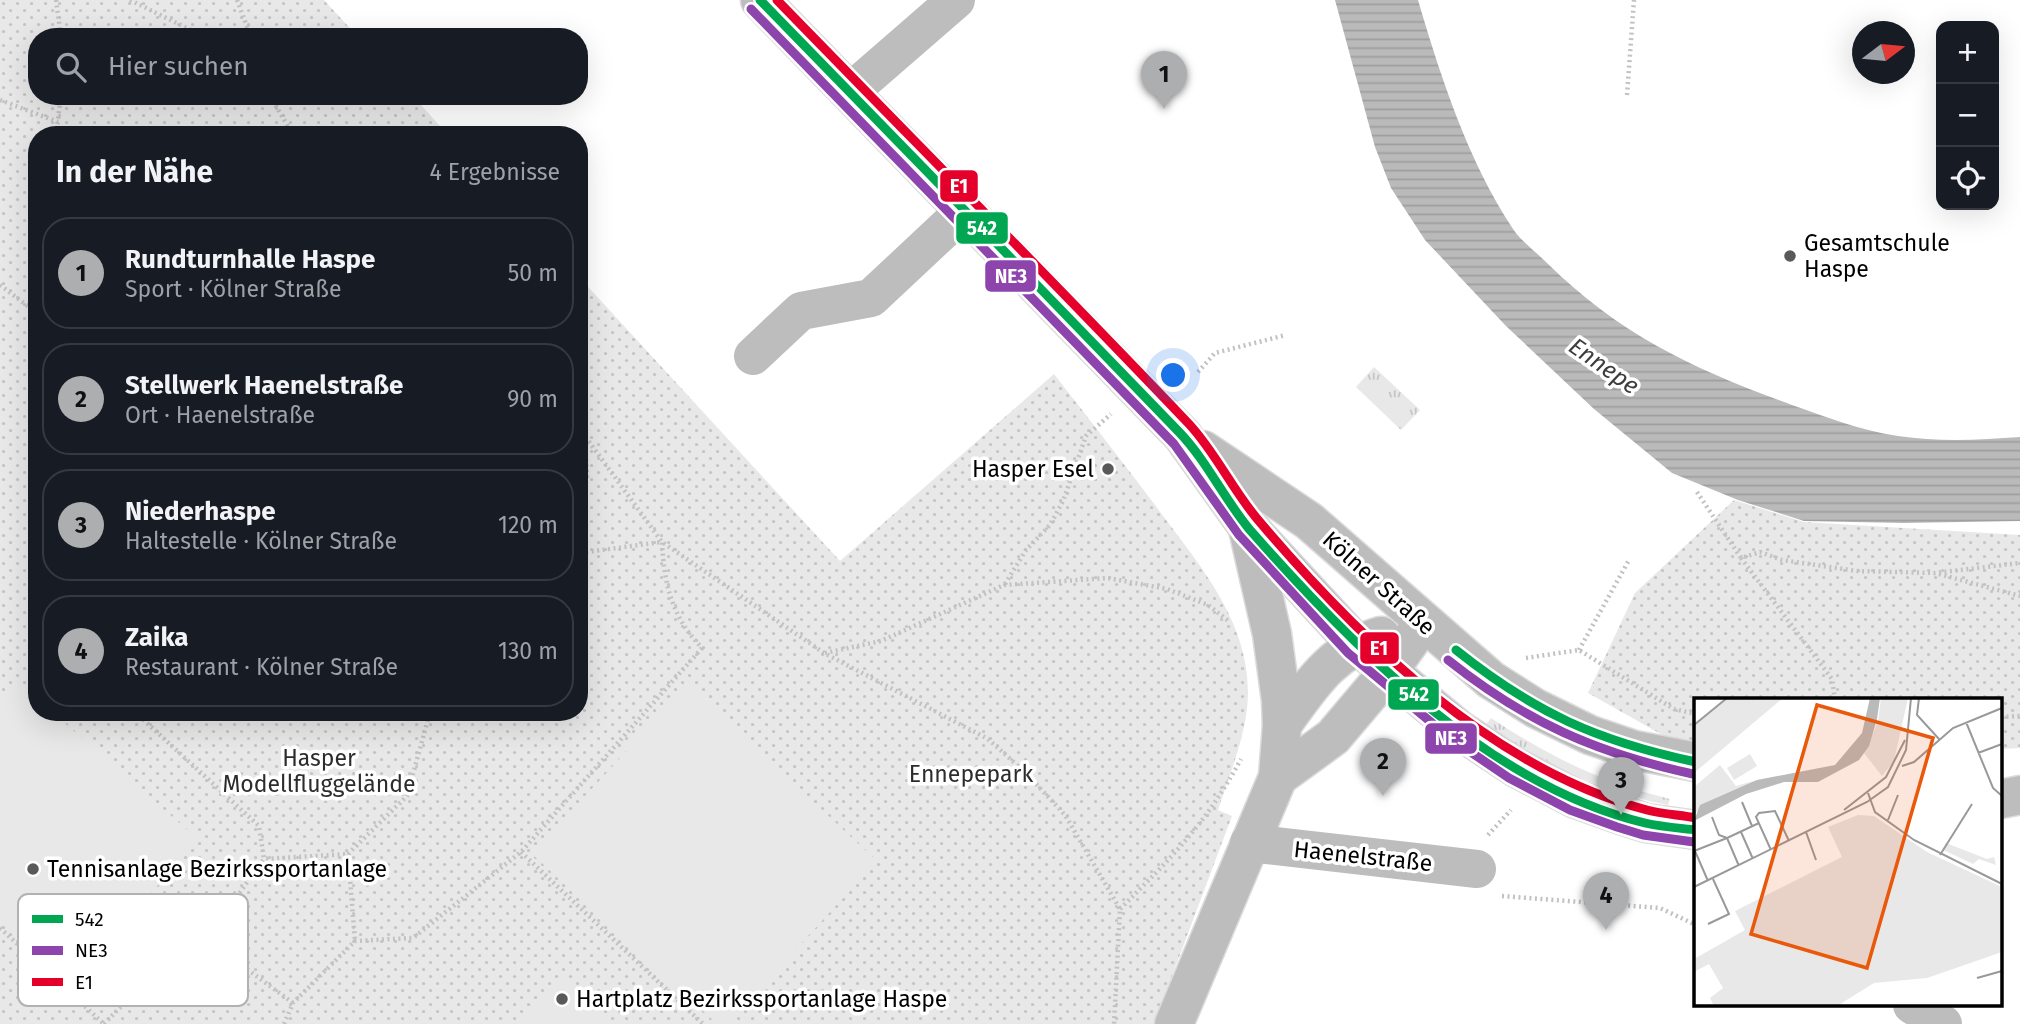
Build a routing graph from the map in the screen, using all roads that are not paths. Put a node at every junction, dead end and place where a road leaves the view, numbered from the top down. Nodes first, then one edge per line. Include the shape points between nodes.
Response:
1 (760, 0) edge
2 (956, 0) edge
3 (849, 92) junction
4 (964, 211) junction
5 (753, 356) dead end
6 (1183, 436) junction
7 (1248, 527) junction
8 (1423, 623) junction
9 (1356, 644) junction
10 (1388, 672) junction
11 (1282, 725) junction
12 (1694, 762) edge
13 (1278, 777) junction
14 (2020, 795) edge
15 (2002, 799) edge
16 (1694, 830) edge
17 (1249, 843) junction
18 (1485, 882) road end
19 (1914, 1006) edge
20 (1174, 1024) edge
21 (1943, 1024) edge

1 - 3 main road, Kölner Straße
2 - 3 main road
3 - 4 main road, Kölner Straße
4 - 5 main road via 871,298 801,311
4 - 6 main road, Kölner Straße
6 - 7 main road, Kölner Straße
6 - 8 main road, Kölner Straße via 1309,521
7 - 9 main road, Kölner Straße
7 - 11 main road via 1272,634
8 - 9 main road
8 - 10 main road
8 - 12 main road, Kölner Straße via 1491,680 1535,708 1634,750
9 - 10 main road, Kölner Straße
9 - 11 main road via 1321,672
10 - 13 main road via 1333,737
10 - 16 main road, Kölner Straße via 1458,729 1546,784 1646,823
11 - 13 main road
13 - 17 main road
14 - 15 main road
17 - 18 main road, Haenelstraße
17 - 20 main road
19 - 21 main road

